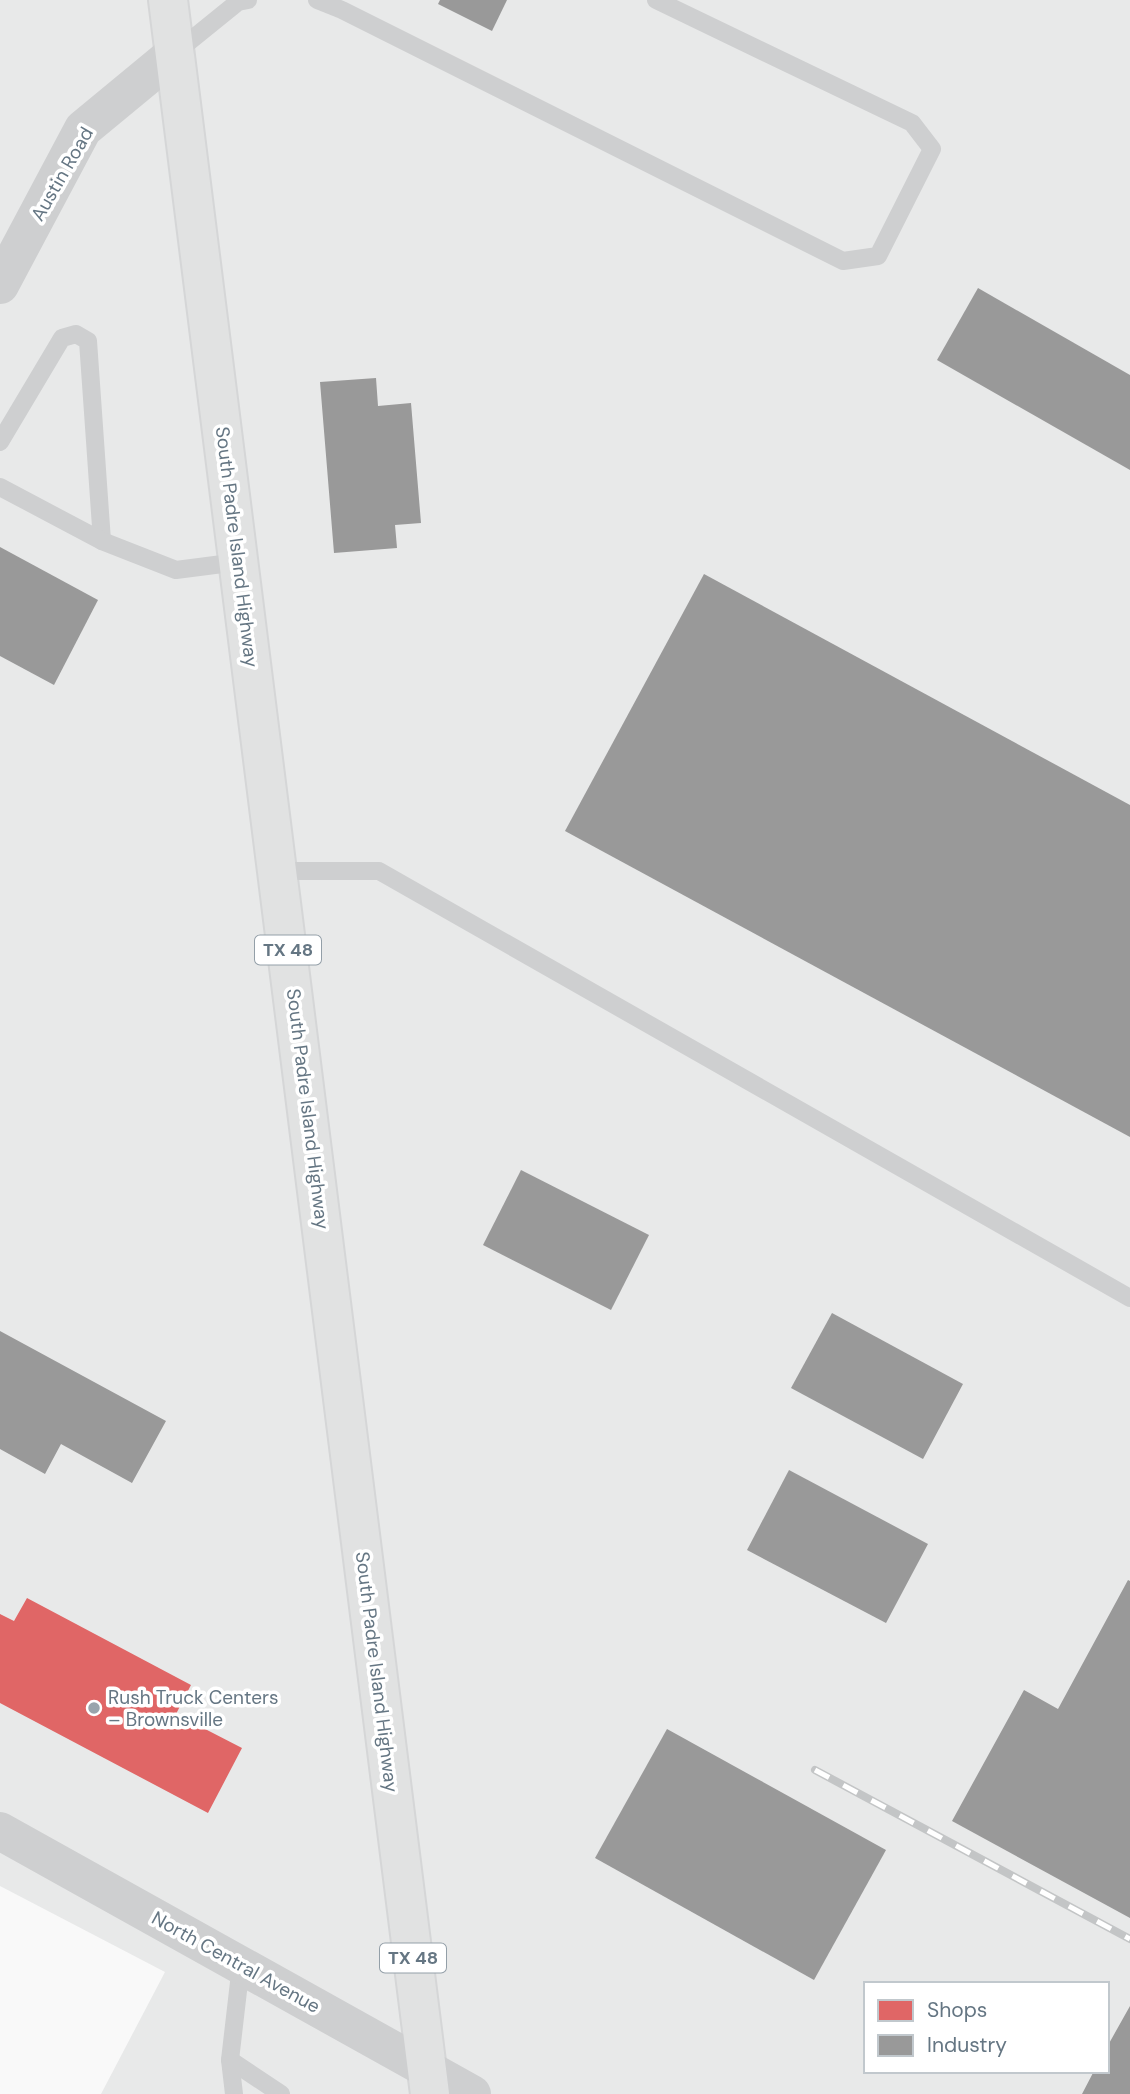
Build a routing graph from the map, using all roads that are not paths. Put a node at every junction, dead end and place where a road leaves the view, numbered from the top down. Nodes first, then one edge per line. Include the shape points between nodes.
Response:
1 (168, 0) edge
2 (248, 0) edge
3 (317, 0) edge
4 (656, 0) edge
5 (175, 53) junction
6 (0, 285) edge
7 (0, 442) edge
8 (0, 487) edge
9 (102, 541) junction
10 (238, 562) junction
11 (278, 871) junction
12 (1130, 1298) edge
13 (0, 1831) edge
14 (241, 1965) junction
15 (230, 2060) junction
16 (428, 2082) edge
17 (234, 2094) edge
18 (281, 2094) edge
19 (472, 2094) edge

1 - 5 main road, South Padre Island Highway / TX 48
2 - 5 lane via 238,2
3 - 4 lane via 843,261 878,256 932,149 912,123
5 - 6 street, Austin Road via 83,129
5 - 10 main road, South Padre Island Highway / TX 48
7 - 9 lane via 62,338 76,334 88,341
8 - 9 lane
9 - 10 lane via 176,569
10 - 11 main road, South Padre Island Highway / TX 48
11 - 12 lane via 379,871
11 - 16 main road, South Padre Island Highway / TX 48
13 - 14 street, North Central Avenue
14 - 15 lane
14 - 16 street, North Central Avenue
15 - 17 lane
15 - 18 lane
16 - 19 street, North Central Avenue

